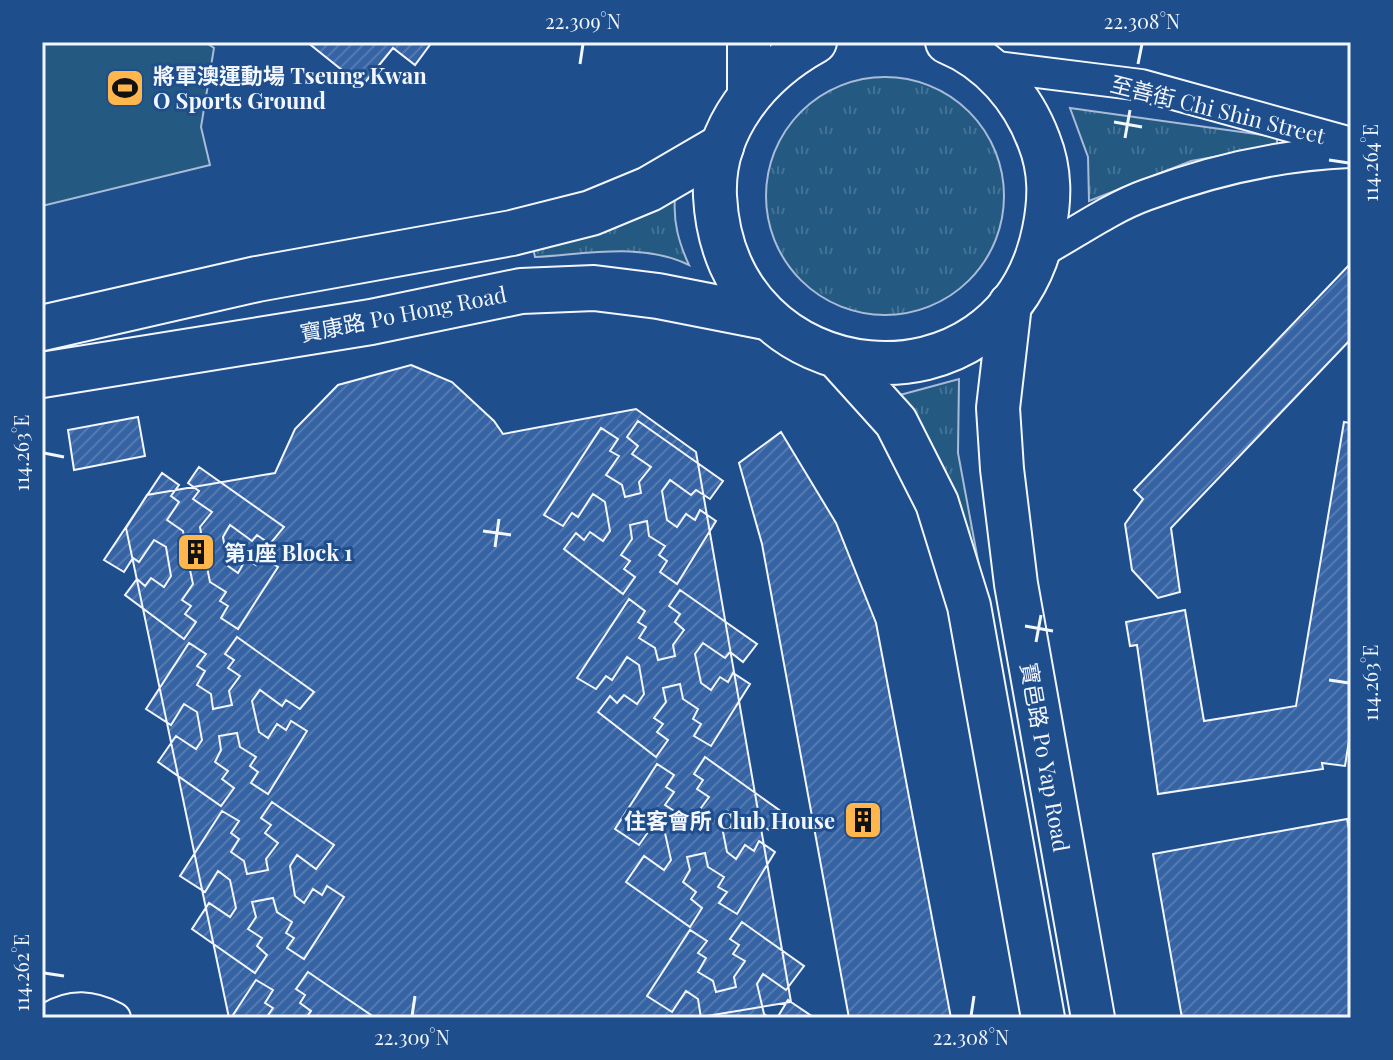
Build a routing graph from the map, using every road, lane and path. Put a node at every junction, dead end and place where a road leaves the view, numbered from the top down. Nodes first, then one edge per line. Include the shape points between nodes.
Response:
1 (749, 42) edge
2 (815, 42) edge
3 (947, 42) edge
4 (989, 66) junction
5 (749, 95) junction
6 (1351, 143) edge
7 (721, 147) junction
8 (1351, 152) edge
9 (1039, 253) junction
10 (1010, 304) junction
11 (765, 317) junction
12 (42, 328) edge
13 (840, 360) junction
14 (42, 375) edge
15 (49, 1018) edge
16 (115, 1018) edge
17 (1043, 1018) edge
18 (1093, 1018) edge

1 - 5 main road, 寶邑路 Po Yap Road
2 - 5 main road, 寶邑路 Po Yap Road via 778,65
3 - 4 main road, 寶邑路 Po Yap Road
4 - 6 street, 至善街 Chi Shin Street via 1141,85
4 - 9 main road, 寶邑路 Po Yap Road via 1023,105 1042,148 1049,202
5 - 7 main road, 寶邑路 Po Yap Road
7 - 11 main road, 寶邑路 Po Yap Road via 715,193 719,238 737,280
7 - 12 main road via 649,189 591,213
8 - 9 street, 至善街 Chi Shin Street via 1294,157 1144,195
9 - 10 main road, 寶邑路 Po Yap Road
10 - 13 main road, 寶邑路 Po Yap Road via 966,342 936,355 905,363
10 - 18 main road, 寶邑路 Po Yap Road via 998,408 1002,469 1016,584
11 - 13 main road, 寶邑路 Po Yap Road via 787,335
11 - 14 main road, 寶康路 Po Hong Road via 594,288 521,291 371,322
13 - 17 main road, 寶邑路 Po Yap Road via 896,422 937,503 969,606
15 - 16 street via 83,1007

